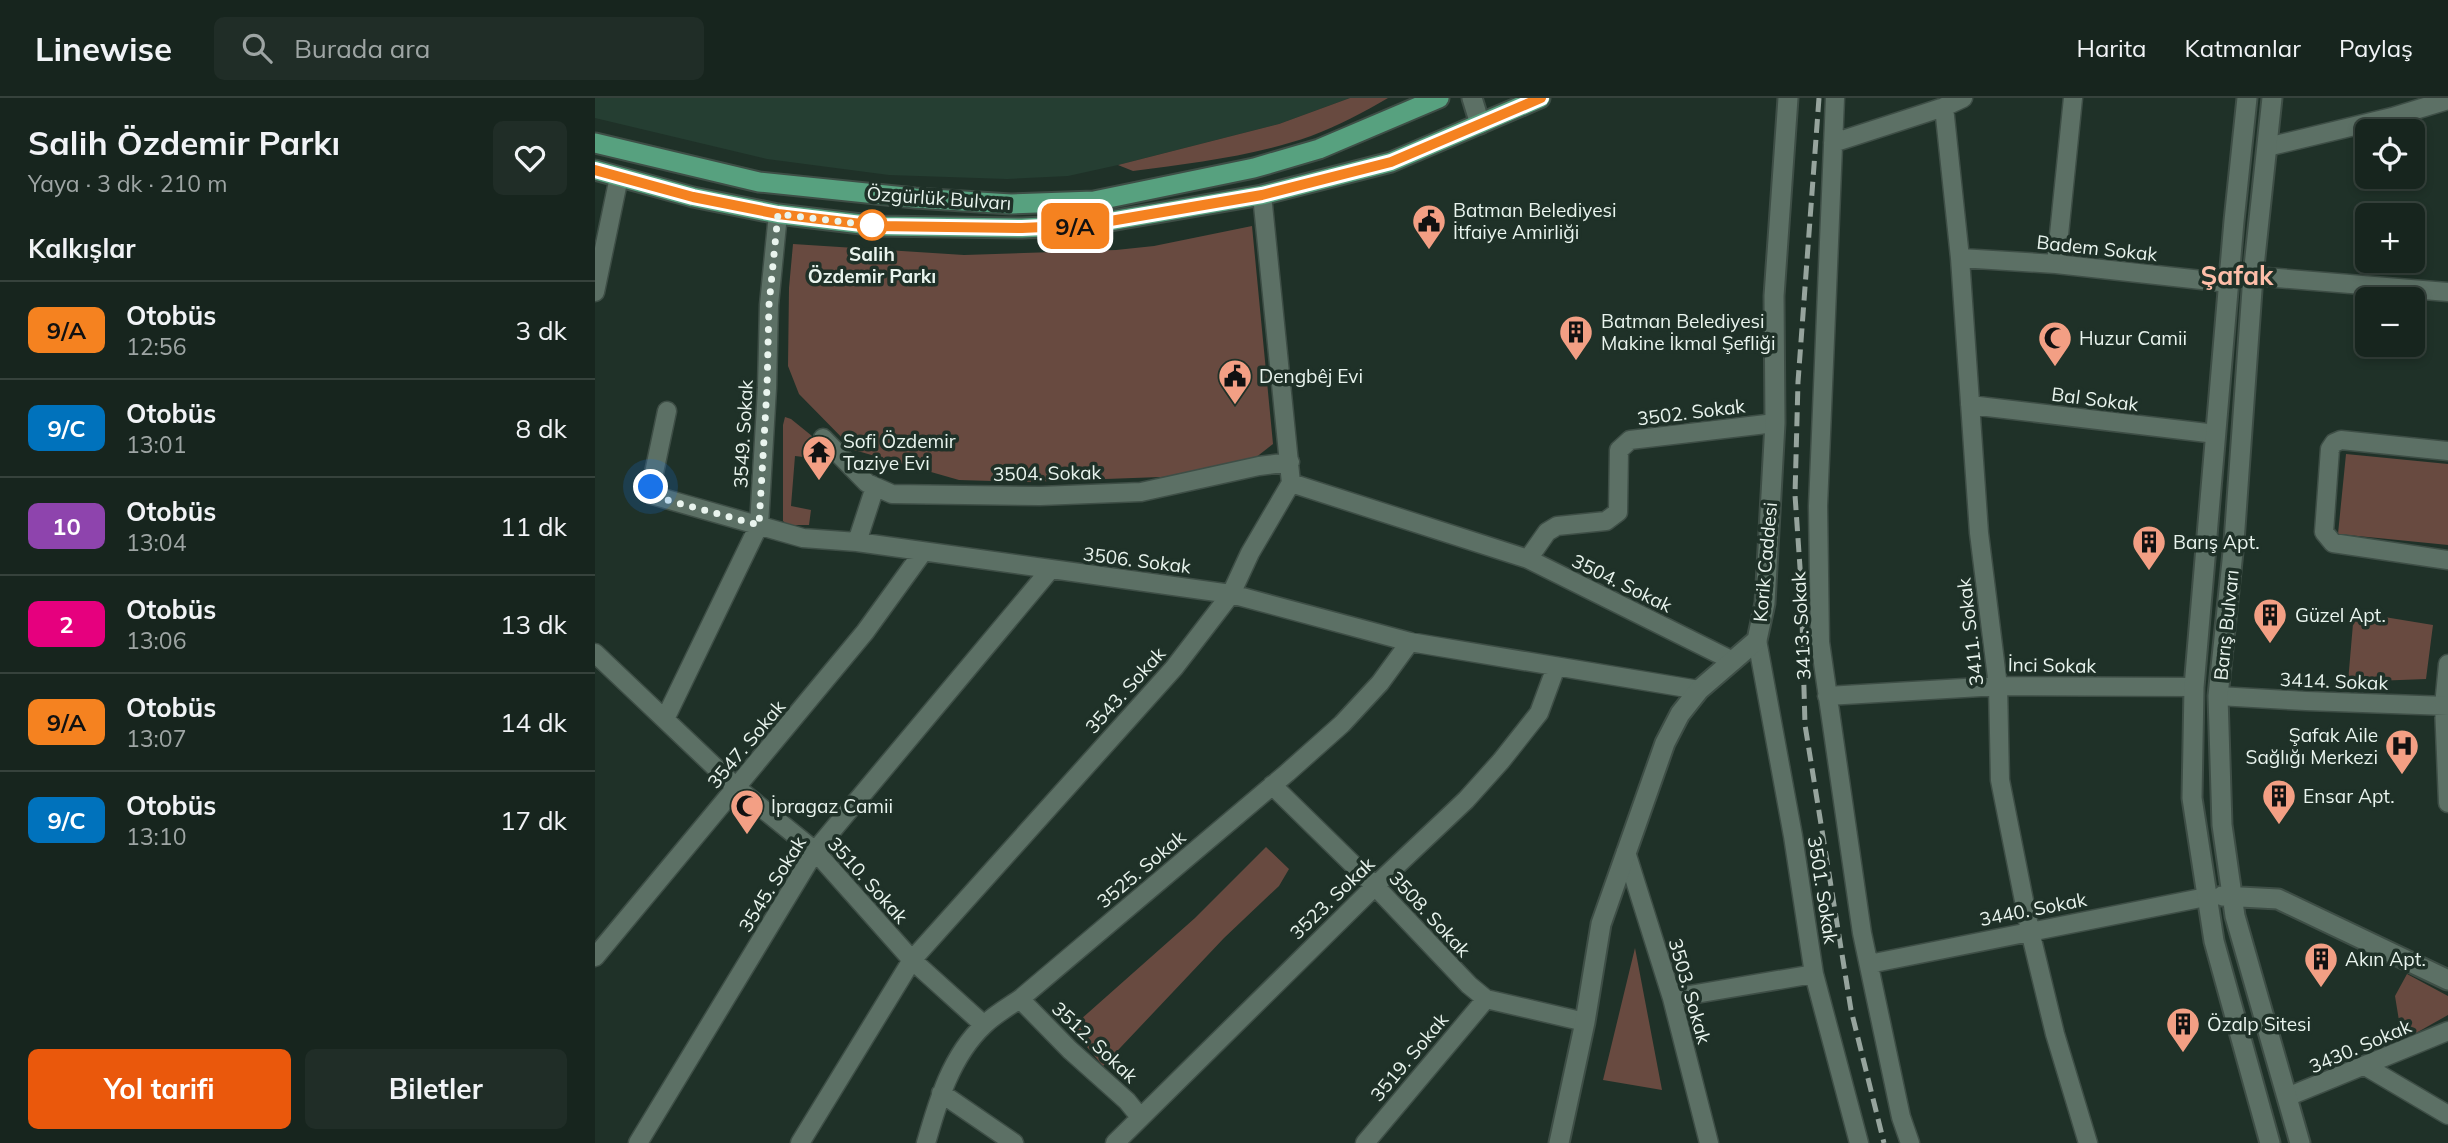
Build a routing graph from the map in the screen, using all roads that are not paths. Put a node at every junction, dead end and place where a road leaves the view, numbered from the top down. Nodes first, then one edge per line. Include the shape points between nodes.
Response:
1 (1439, 98) edge
2 (1472, 98) edge
3 (1541, 98) edge
4 (1788, 98) edge
5 (1835, 98) edge
6 (1963, 98) edge
7 (2073, 98) edge
8 (2248, 98) edge
9 (2272, 98) edge
10 (2448, 100) edge
11 (1944, 107) junction
12 (1479, 124) junction
13 (595, 143) edge
14 (1833, 143) junction
15 (2267, 147) junction
16 (595, 170) edge
17 (619, 177) junction
18 (1262, 195) junction
19 (778, 214) junction
20 (1960, 258) junction
21 (2056, 264) junction
22 (2253, 276) junction
23 (2228, 283) junction
24 (595, 292) edge
25 (2448, 292) edge
26 (1970, 405) junction
27 (667, 411) dead end
28 (1775, 423) junction
29 (2216, 434) junction
30 (823, 438) dead end
31 (2448, 451) edge
32 (1290, 462) junction
33 (1291, 483) junction
34 (875, 486) junction
35 (759, 525) junction
36 (857, 542) junction
37 (923, 552) junction
38 (1528, 559) junction
39 (2448, 560) edge
40 (1051, 570) junction
41 (1231, 594) junction
42 (1757, 640) junction
43 (1410, 642) junction
44 (595, 653) edge
45 (1733, 661) junction
46 (2448, 664) edge
47 (1556, 667) junction
48 (1998, 686) junction
49 (2194, 688) junction
50 (1699, 690) junction
51 (1827, 695) junction
52 (2218, 696) junction
53 (2446, 706) edge
54 (665, 719) junction
55 (1272, 785) junction
56 (737, 788) junction
57 (2448, 803) edge
58 (815, 851) junction
59 (1626, 852) junction
60 (1375, 886) junction
61 (2232, 896) junction
62 (2206, 897) junction
63 (2030, 931) junction
64 (595, 957) edge
65 (912, 960) junction
66 (1869, 964) junction
67 (1814, 974) junction
68 (2448, 980) edge
69 (1672, 998) junction
70 (1020, 999) junction
71 (1486, 999) junction
72 (1585, 1021) junction
73 (983, 1026) junction
74 (2448, 1031) edge
75 (2365, 1066) junction
76 (941, 1093) junction
77 (2287, 1097) junction
78 (2448, 1115) edge
79 (1140, 1117) junction
80 (638, 1143) edge
81 (800, 1143) edge
82 (926, 1143) edge
83 (1014, 1143) edge
84 (1115, 1143) edge
85 (1365, 1143) edge
86 (1559, 1143) edge
87 (1709, 1143) edge
88 (1859, 1143) edge
89 (1910, 1143) edge
90 (2088, 1143) edge
91 (2270, 1143) edge
92 (2300, 1143) edge

1 - 13 main road, Özgürlük Bulvarı via 1319,149 1254,168 1094,201 1011,204 759,182
2 - 12 main road
3 - 12 main road, Özgürlük Bulvarı
4 - 28 main road, Korik Caddesi via 1774,296
5 - 14 street, 3413. Sokak
6 - 11 street
7 - 21 street
8 - 23 main road, Barış Bulvarı
9 - 15 main road, Barış Bulvarı
10 - 15 street
11 - 14 street
11 - 20 street, 3411. Sokak
12 - 18 main road, Özgürlük Bulvarı via 1391,162
14 - 51 street, 3413. Sokak via 1818,506 1820,642
15 - 22 main road, Barış Bulvarı
16 - 17 main road, Özgürlük Bulvarı
17 - 19 main road, Özgürlük Bulvarı
17 - 24 street
18 - 19 main road, Özgürlük Bulvarı via 1074,226 878,226
18 - 32 street
19 - 35 street, 3549. Sokak
20 - 21 street, Badem Sokak
20 - 26 street, 3411. Sokak
21 - 23 street, Badem Sokak
22 - 25 street
22 - 52 main road, Barış Bulvarı
23 - 29 main road, Barış Bulvarı
26 - 29 street, Bal Sokak
26 - 48 street, 3411. Sokak via 1979,533
27 - 35 street, 3506. Sokak via 652,495
28 - 38 street, 3502. Sokak via 1630,440 1619,450 1618,512 1606,522 1557,526 1547,532
28 - 42 main road, Korik Caddesi via 1765,603
29 - 49 main road, Barış Bulvarı
30 - 34 street, 3504. Sokak
31 - 39 street via 2335,443 2330,449 2324,532 2333,543
32 - 33 street
32 - 34 street, 3504. Sokak via 1141,492 892,494
33 - 38 street, 3504. Sokak
33 - 41 street, 3543. Sokak
34 - 36 street
35 - 36 street, 3506. Sokak via 803,538
35 - 54 street, 3549. Sokak
36 - 37 street, 3506. Sokak
37 - 40 street, 3506. Sokak
37 - 56 street, 3547. Sokak via 865,632
38 - 45 street, 3504. Sokak
40 - 41 street, 3506. Sokak
40 - 58 street, 3545. Sokak
41 - 43 street, 3506. Sokak
41 - 65 street, 3543. Sokak via 1174,668
42 - 45 main road, Korik Caddesi
42 - 67 street, 3501. Sokak
43 - 47 street, 3506. Sokak
43 - 55 street, 3525. Sokak via 1342,724
44 - 54 street, 3510. Sokak
45 - 50 main road, Korik Caddesi
46 - 53 street
47 - 50 street, 3506. Sokak
47 - 60 street, 3523. Sokak via 1539,713 1501,761
48 - 49 street, İnci Sokak
48 - 51 street, İnci Sokak
48 - 63 street, 3411. Sokak via 2000,780
49 - 62 main road, Barış Bulvarı via 2192,798
50 - 59 main road, Korik Caddesi via 1665,743
51 - 66 street, 3413. Sokak
52 - 53 street, 3414. Sokak
52 - 61 main road, Barış Bulvarı via 2222,825
53 - 57 street
54 - 56 street, 3510. Sokak
55 - 60 street, 3508. Sokak
55 - 70 street, 3525. Sokak
56 - 58 street, 3510. Sokak
56 - 64 street, 3547. Sokak
58 - 65 street, 3510. Sokak
58 - 80 street, 3545. Sokak
59 - 69 street, 3503. Sokak
59 - 72 main road, Korik Caddesi via 1601,924
60 - 71 street, 3508. Sokak
60 - 79 street, 3523. Sokak
61 - 62 main road
61 - 68 main road via 2278,899
61 - 77 main road, Barış Bulvarı
62 - 63 street, 3440. Sokak
62 - 91 main road, Barış Bulvarı
63 - 66 street, 3440. Sokak
63 - 90 street, 3411. Sokak
65 - 73 street, 3510. Sokak
65 - 81 street, 3543. Sokak
66 - 89 street, 3413. Sokak
67 - 69 street
67 - 88 street, 3501. Sokak
69 - 87 street, 3503. Sokak
70 - 73 street, 3525. Sokak
70 - 79 street, 3512. Sokak
71 - 72 street, 3508. Sokak
71 - 85 street, 3519. Sokak
72 - 86 main road, Korik Caddesi
73 - 76 street, 3525. Sokak via 957,1059
74 - 75 street, 3430. Sokak
75 - 77 street, 3430. Sokak
75 - 78 street
76 - 82 street, 3525. Sokak
76 - 83 street
77 - 92 main road, Barış Bulvarı
79 - 84 street, 3523. Sokak

